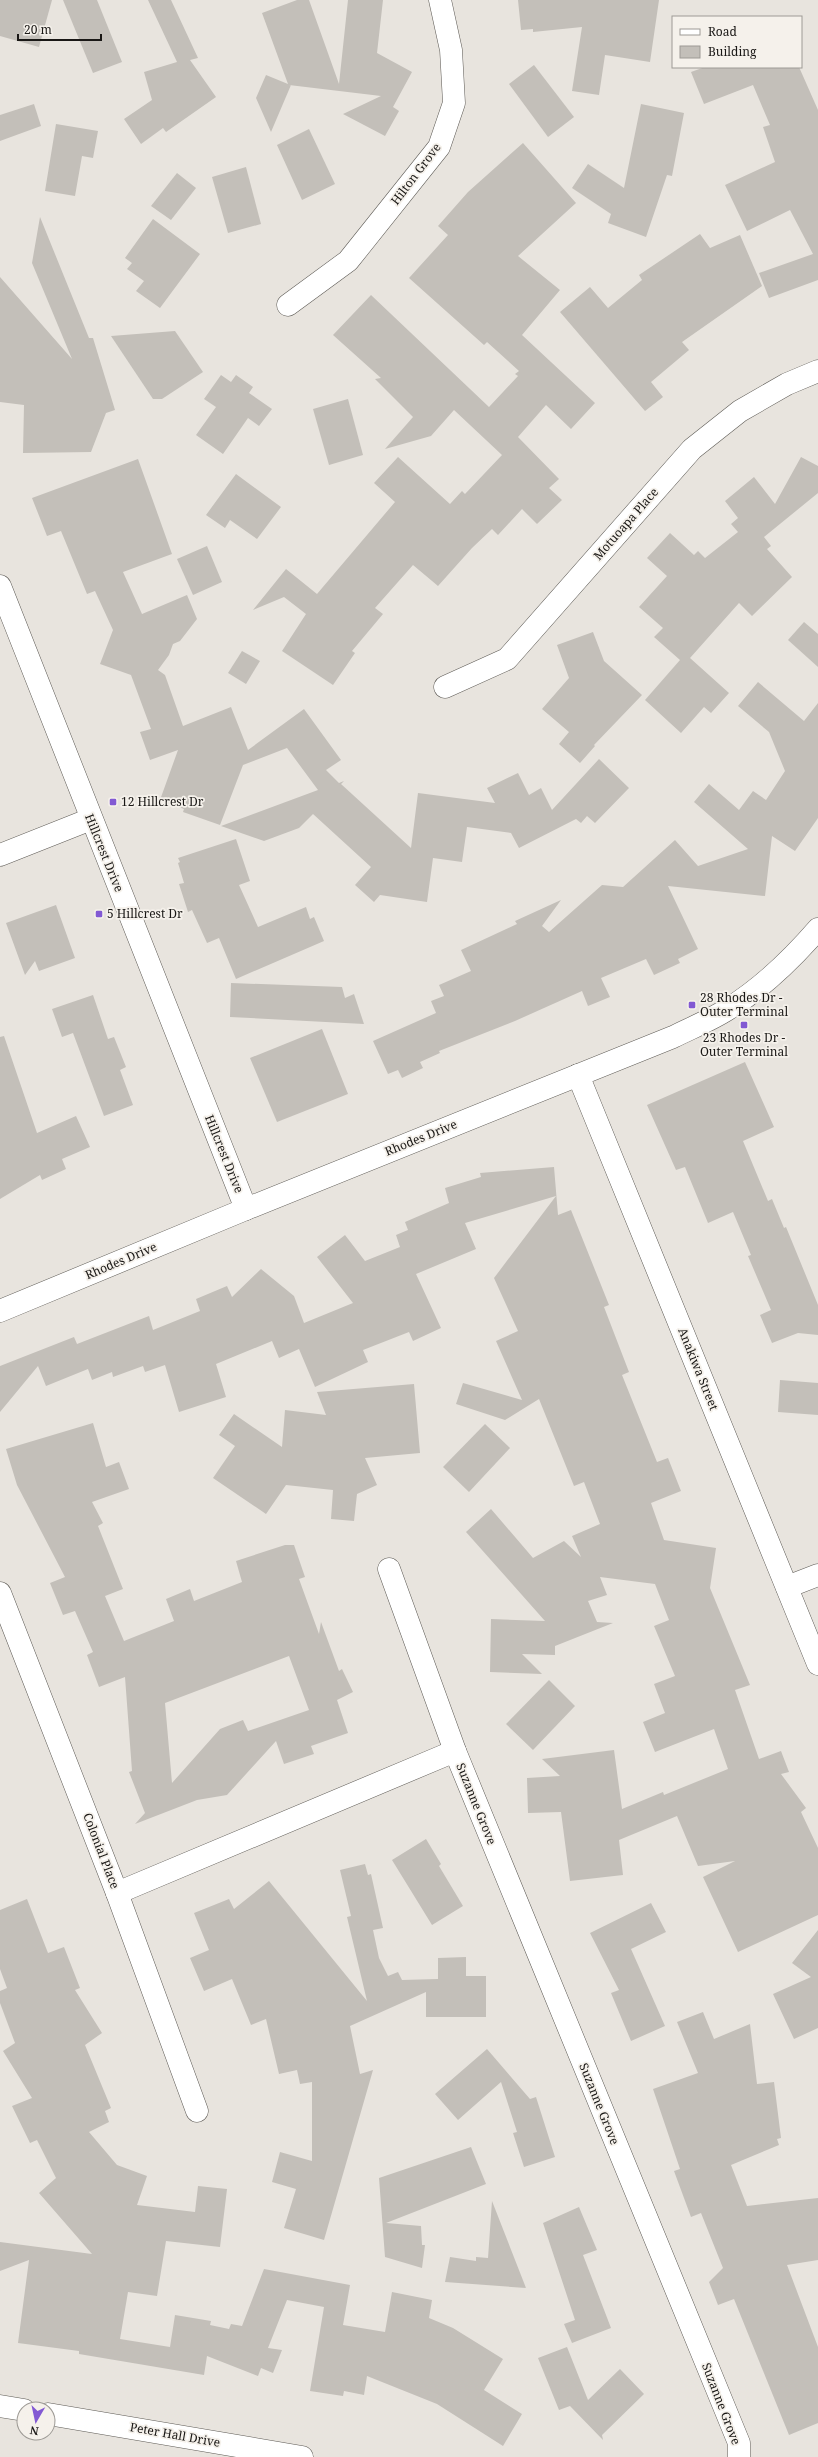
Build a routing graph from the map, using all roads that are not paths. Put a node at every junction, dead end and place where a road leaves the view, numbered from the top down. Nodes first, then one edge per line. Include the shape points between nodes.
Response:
1 (440, 0) edge
2 (288, 305) dead end
3 (818, 371) edge
4 (0, 586) edge
5 (445, 687) dead end
6 (91, 819) junction
7 (0, 855) edge
8 (818, 929) edge
9 (578, 1075) junction
10 (246, 1209) junction
11 (0, 1311) edge
12 (389, 1569) dead end
13 (818, 1575) edge
14 (787, 1587) junction
15 (0, 1593) edge
16 (818, 1664) edge
17 (454, 1751) junction
18 (117, 1893) junction
19 (197, 2111) dead end
20 (0, 2406) edge
21 (16, 2409) edge
22 (56, 2415) edge
23 (302, 2457) edge
24 (739, 2457) edge

1 - 2 street, Hilton Grove via 451,50 454,103 439,147 348,261
3 - 5 street, Motuoapa Place via 787,384 740,411 692,449 507,659
4 - 6 street, Hillcrest Drive
6 - 7 street
6 - 10 street, Hillcrest Drive
8 - 9 street, Rhodes Drive via 762,985 728,1009 673,1038
9 - 10 street, Rhodes Drive
9 - 14 street, Anakiwa Street
10 - 11 street, Rhodes Drive
12 - 17 street, Suzanne Grove
13 - 14 street
14 - 16 street, Anakiwa Street
15 - 18 street, Colonial Place
17 - 18 street, Suzanne Grove
17 - 24 street, Suzanne Grove via 739,2443
18 - 19 street, Colonial Place
20 - 21 street
22 - 23 street, Peter Hall Drive

